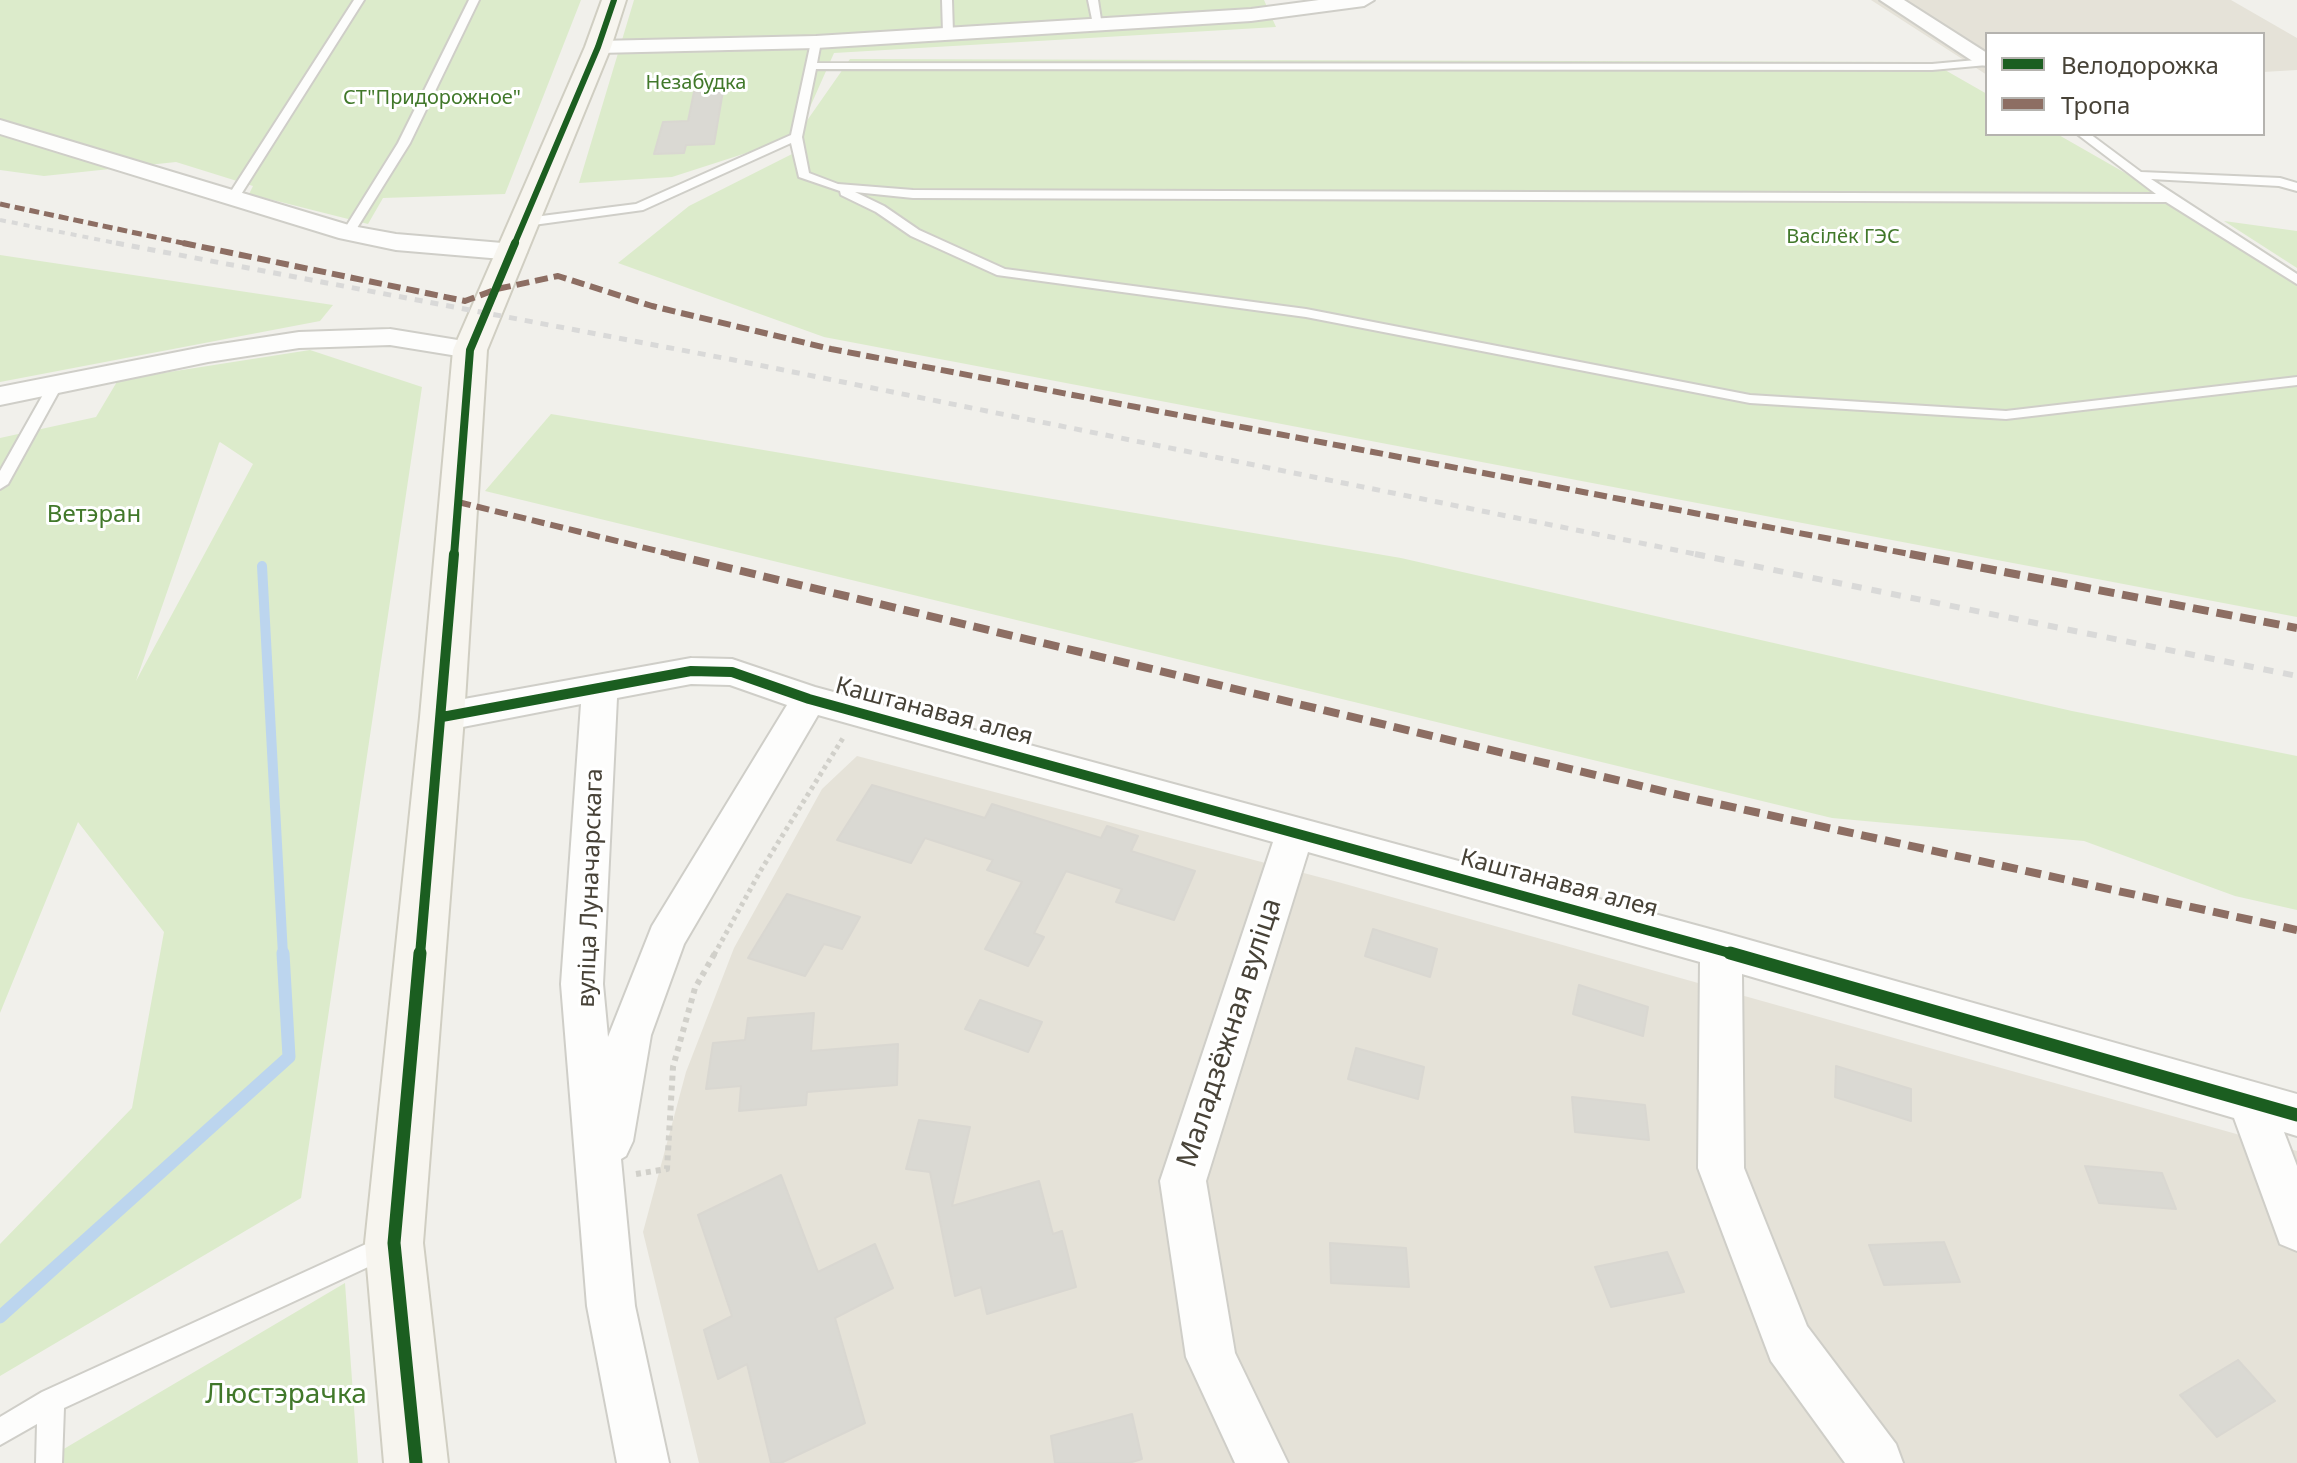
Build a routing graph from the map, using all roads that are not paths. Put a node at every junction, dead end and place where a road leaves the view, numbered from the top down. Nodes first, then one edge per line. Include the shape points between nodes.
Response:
1 (359, 0) edge
2 (474, 0) edge
3 (614, 0) edge
4 (947, 0) edge
5 (1093, 0) edge
6 (1364, 0) edge
7 (1890, 0) edge
8 (1098, 24) junction
9 (948, 33) junction
10 (816, 42) junction
11 (598, 47) junction
12 (1985, 60) edge
13 (1985, 61) edge
14 (812, 66) junction
15 (0, 127) edge
16 (2086, 136) edge
17 (796, 137) junction
18 (2137, 175) junction
19 (836, 187) junction
20 (2297, 187) edge
21 (234, 196) junction
22 (2169, 198) junction
23 (348, 233) junction
24 (520, 237) junction
25 (2297, 280) edge
26 (470, 350) junction
27 (2297, 381) edge
28 (56, 384) junction
29 (0, 396) edge
30 (0, 484) edge
31 (600, 688) junction
32 (809, 699) junction
33 (442, 717) junction
34 (1295, 832) junction
35 (1721, 950) junction
36 (2250, 1102) junction
37 (2297, 1115) edge
38 (617, 1180) junction
39 (2297, 1227) edge
40 (394, 1243) junction
41 (51, 1401) junction
42 (0, 1432) edge
43 (49, 1463) edge
44 (416, 1463) edge
45 (643, 1463) edge
46 (1262, 1463) edge
47 (1877, 1463) edge

1 - 21 lane
2 - 23 lane via 404,143
3 - 11 street
4 - 9 lane
5 - 8 lane
6 - 8 street via 1251,15
7 - 12 street
8 - 9 street
9 - 10 street
10 - 11 street
10 - 14 lane
11 - 24 street
13 - 14 lane via 1932,67
14 - 17 lane
15 - 21 street
16 - 18 lane
17 - 19 lane via 803,175
17 - 24 lane via 639,207
18 - 20 lane
18 - 22 lane
19 - 22 lane via 913,194
19 - 27 lane via 915,233 1002,272 1306,313 1750,399 2006,415
21 - 23 street
22 - 25 lane
23 - 24 street via 396,242
24 - 26 street
26 - 28 street via 390,337 299,340
26 - 33 street
28 - 29 street
28 - 30 lane
31 - 32 street, Каштанавая алея via 714,670
31 - 33 street, Каштанавая алея
31 - 38 street, вуліца Луначарскага via 582,984
32 - 34 street, Каштанавая алея
32 - 38 street via 666,938 630,1035
33 - 40 street
34 - 35 street, Каштанавая алея
34 - 46 street, Маладзёжная вуліца via 1183,1181 1211,1357
35 - 36 street, Каштанавая алея
35 - 47 street via 1721,1168 1789,1343
36 - 37 street, Каштанавая алея
36 - 39 street
38 - 45 street via 611,1306
40 - 41 lane
40 - 44 street
41 - 42 lane
41 - 43 lane

